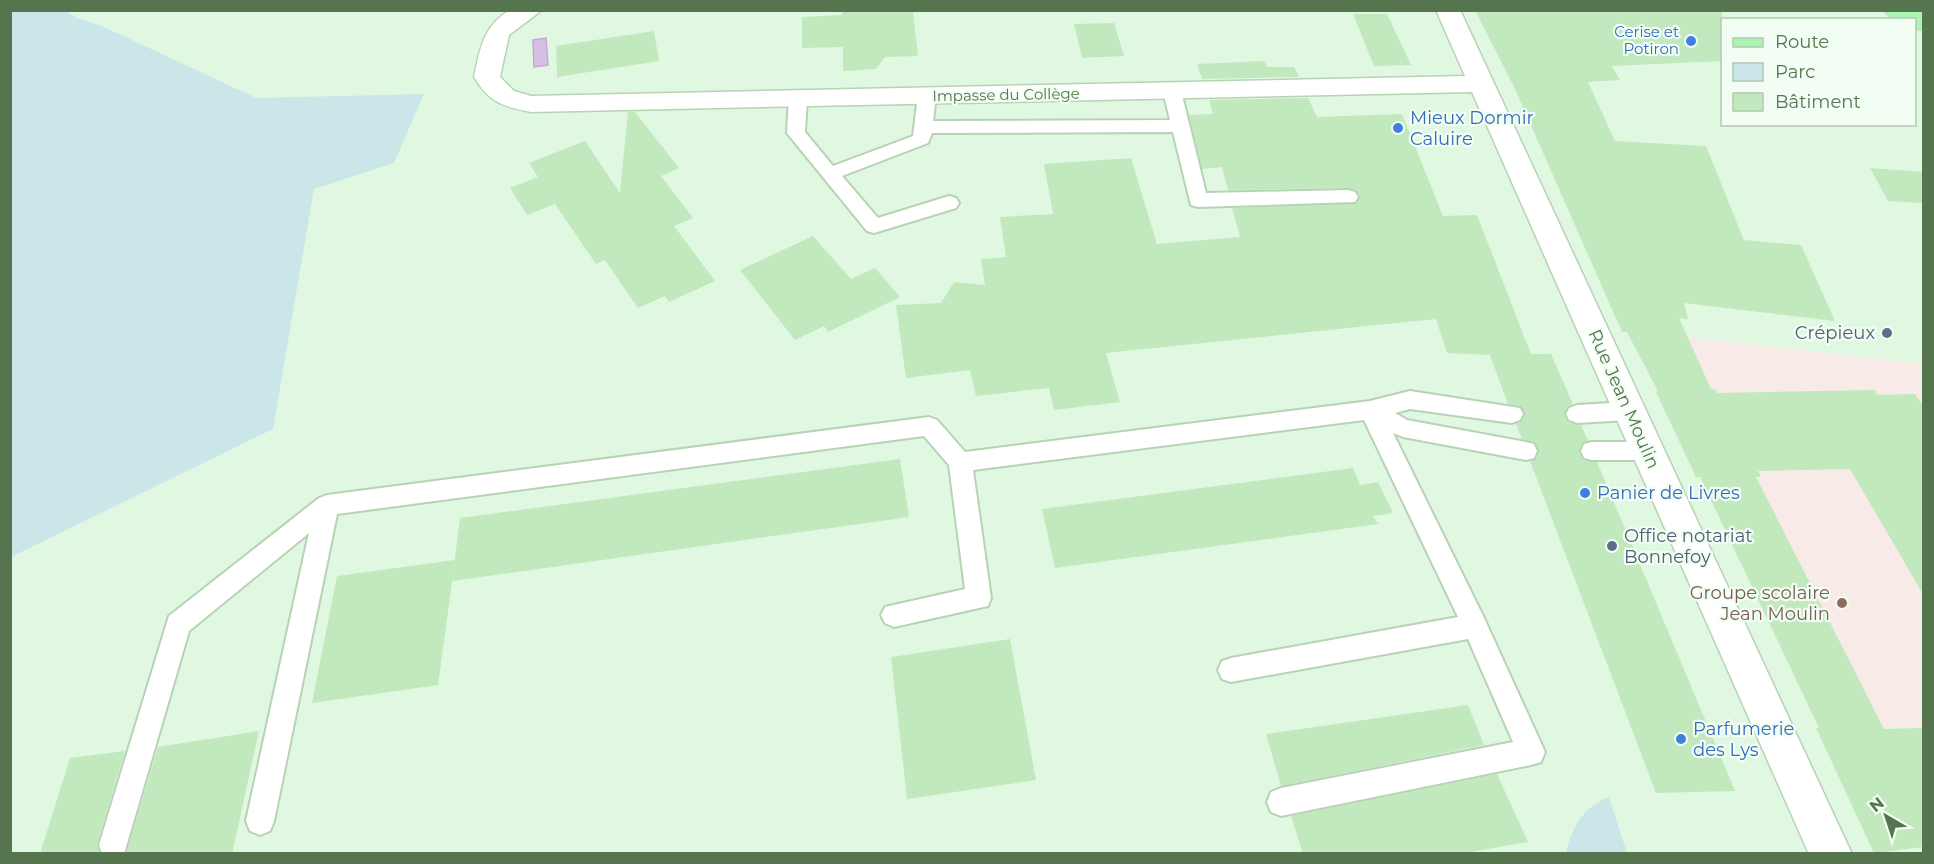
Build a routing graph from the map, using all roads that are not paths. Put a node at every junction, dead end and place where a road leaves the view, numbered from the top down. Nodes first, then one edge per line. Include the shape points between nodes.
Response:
1 (530, 10) edge
2 (1448, 10) edge
3 (1896, 10) edge
4 (1913, 18) edge
5 (1480, 84) junction
6 (1172, 91) junction
7 (927, 96) junction
8 (798, 98) junction
9 (1180, 126) junction
10 (923, 127) junction
11 (829, 174) junction
12 (1348, 197) dead end
13 (949, 203) dead end
14 (1370, 410) junction
15 (1629, 411) junction
16 (1512, 414) dead end
17 (1577, 414) dead end
18 (1526, 451) dead end
19 (1592, 451) dead end
20 (1647, 451) junction
21 (960, 462) junction
22 (327, 506) junction
23 (894, 615) dead end
24 (1475, 626) junction
25 (1230, 670) dead end
26 (1281, 802) dead end
27 (260, 821) dead end
28 (113, 845) dead end
29 (1831, 854) edge

1 - 8 street, Impasse du Collège via 509,19 496,33 488,76 496,92 510,99 531,104
2 - 5 street, Rue Jean Moulin
3 - 4 main road
5 - 6 street, Impasse du Collège
5 - 15 street, Rue Jean Moulin
6 - 7 street, Impasse du Collège
6 - 9 lane
7 - 8 street, Impasse du Collège
7 - 10 lane
8 - 11 lane via 796,134
9 - 10 lane
9 - 12 lane via 1198,200
10 - 11 lane via 922,140
11 - 13 lane via 874,226
14 - 16 lane via 1410,399
14 - 18 lane via 1403,428
14 - 21 lane
14 - 24 lane
15 - 17 lane
15 - 20 street, Rue Jean Moulin
19 - 20 lane
20 - 29 street, Rue Jean Moulin
21 - 22 lane via 929,426
21 - 23 lane via 980,598
22 - 27 lane
22 - 28 lane via 178,624
24 - 25 lane
24 - 26 lane via 1531,752

